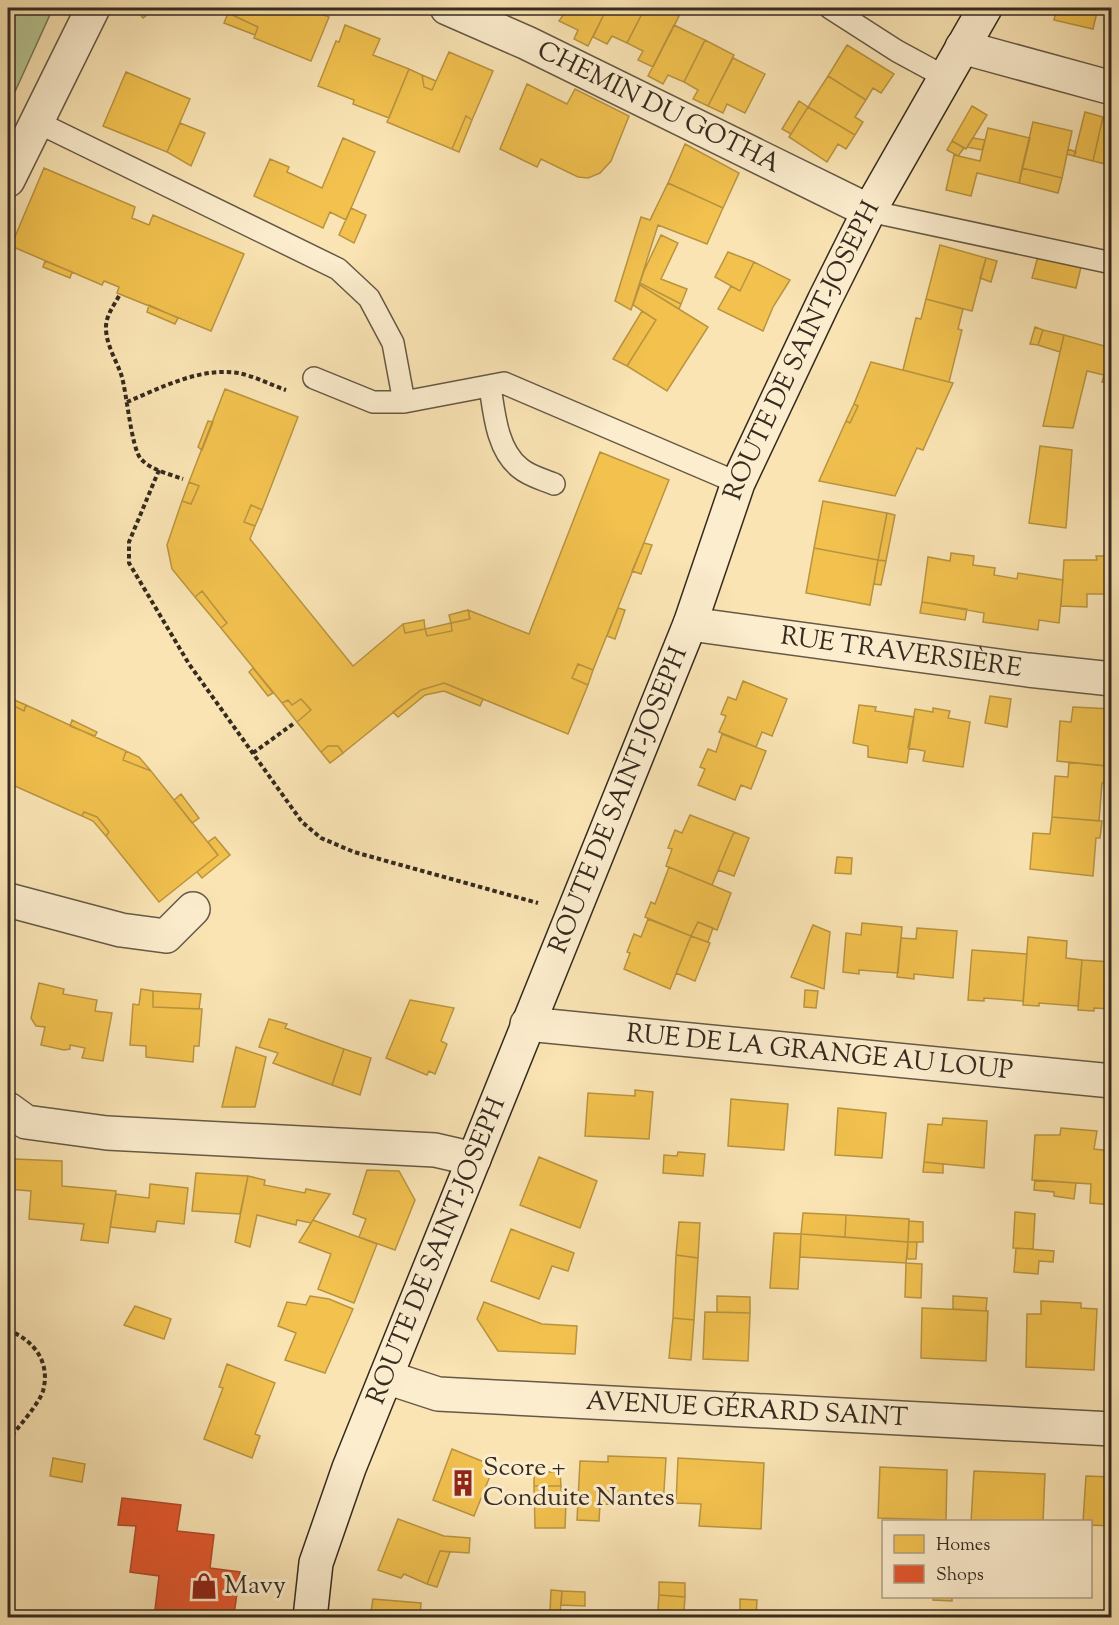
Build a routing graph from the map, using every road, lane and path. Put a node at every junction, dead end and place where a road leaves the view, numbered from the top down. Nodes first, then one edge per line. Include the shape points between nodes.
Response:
1 (93, 8) edge
2 (447, 8) edge
3 (830, 8) edge
4 (985, 8) edge
5 (962, 47) junction
6 (945, 77) junction
7 (1112, 88) edge
8 (37, 122) junction
9 (8, 180) edge
10 (869, 211) junction
11 (1112, 262) edge
12 (119, 296) dead end
13 (314, 378) dead end
14 (490, 386) junction
15 (293, 393) dead end
16 (127, 402) junction
17 (404, 402) junction
18 (159, 470) junction
19 (183, 479) dead end
20 (738, 483) junction
21 (554, 484) dead end
22 (690, 624) junction
23 (1112, 679) edge
24 (293, 724) dead end
25 (253, 753) junction
26 (8, 900) edge
27 (538, 903) dead end
28 (193, 909) dead end
29 (527, 1024) junction
30 (1112, 1081) edge
31 (8, 1109) edge
32 (474, 1159) junction
33 (8, 1330) edge
34 (386, 1377) junction
35 (1112, 1429) edge
36 (8, 1439) edge
37 (310, 1617) edge

1 - 8 street
2 - 10 street, CHEMIN DU GOTHA via 527,43
3 - 6 lane
4 - 5 street, ROUTE DE SAINT-JOSEPH
5 - 6 street, ROUTE DE SAINT-JOSEPH
5 - 7 street
6 - 10 street, ROUTE DE SAINT-JOSEPH
8 - 9 street
8 - 17 lane via 338,268 369,298 393,343
10 - 11 lane
10 - 20 street, ROUTE DE SAINT-JOSEPH
12 - 16 path via 108,314 106,330
13 - 17 lane via 373,402
14 - 17 lane
14 - 20 lane via 504,383
14 - 21 lane via 506,452 519,467
15 - 16 path via 238,373 212,373
16 - 18 path via 140,458
18 - 19 path
18 - 25 path via 129,542 129,563 189,664
20 - 22 street, ROUTE DE SAINT-JOSEPH
22 - 23 street, RUE TRAVERSIÈRE
22 - 29 street, ROUTE DE SAINT-JOSEPH
24 - 25 path
25 - 27 path via 302,822 321,838 354,852
26 - 28 street via 121,930 166,936
29 - 30 street, RUE DE LA GRANGE AU LOUP
29 - 32 street, ROUTE DE SAINT-JOSEPH
31 - 32 street via 26,1122 107,1133 435,1150
32 - 34 street, ROUTE DE SAINT-JOSEPH
33 - 36 path via 21,1335 37,1350 45,1369 43,1392
34 - 35 street, AVENUE GÉRARD SAINT via 438,1394
34 - 37 street, ROUTE DE SAINT-JOSEPH via 316,1563

